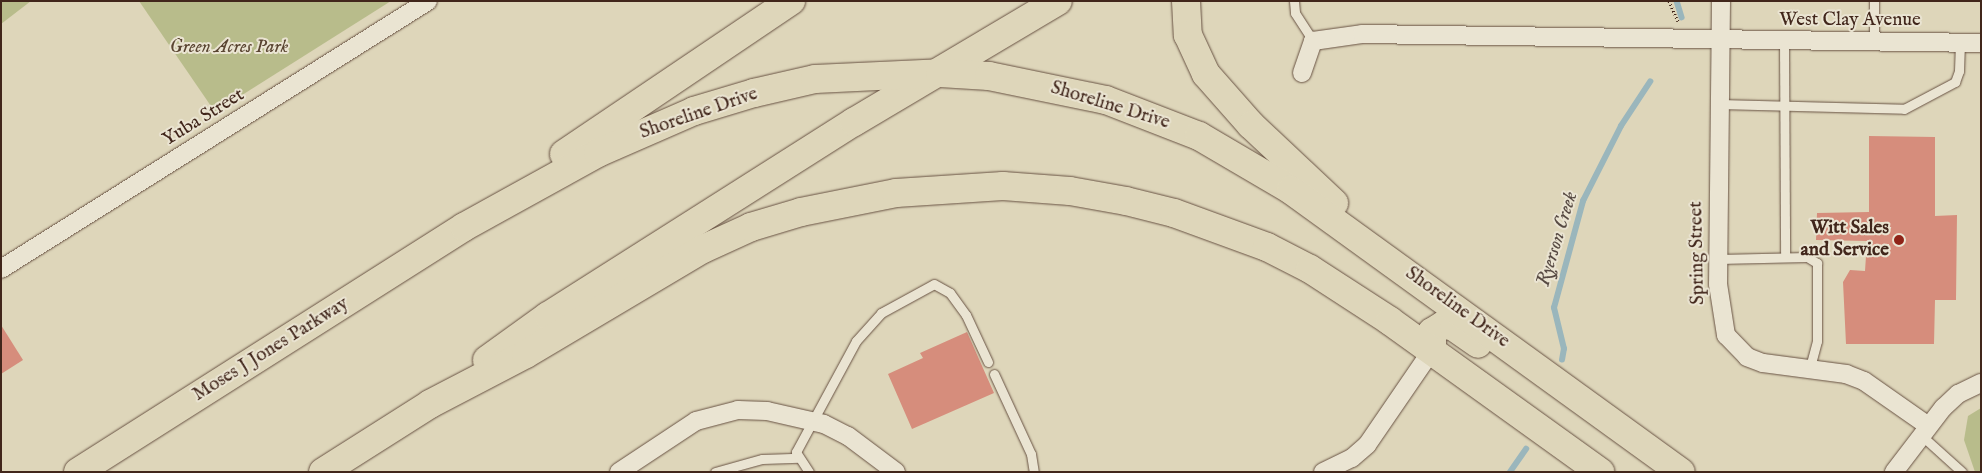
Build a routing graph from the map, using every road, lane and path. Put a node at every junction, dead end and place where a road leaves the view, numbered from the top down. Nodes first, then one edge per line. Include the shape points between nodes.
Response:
1 (428, 1) edge
2 (791, 1) edge
3 (1058, 1) edge
4 (1186, 1) edge
5 (1294, 1) edge
6 (1670, 1) edge
7 (1721, 1) edge
8 (1874, 1) edge
9 (1679, 22) dead end
10 (1313, 41) junction
11 (1720, 41) junction
12 (1784, 42) junction
13 (1874, 42) junction
14 (1960, 43) junction
15 (1981, 43) edge
16 (940, 73) junction
17 (1302, 73) dead end
18 (1719, 104) junction
19 (1783, 107) junction
20 (464, 227) junction
21 (1785, 257) junction
22 (1718, 259) junction
23 (1396, 264) junction
24 (1, 269) edge
25 (1432, 350) junction
26 (988, 362) dead end
27 (1809, 370) junction
28 (994, 374) dead end
29 (1981, 383) edge
30 (430, 404) junction
31 (812, 421) junction
32 (1924, 430) junction
33 (800, 458) junction
34 (78, 472) edge
35 (323, 472) edge
36 (619, 472) edge
37 (715, 472) edge
38 (809, 472) edge
39 (896, 472) edge
40 (1034, 472) edge
41 (1323, 472) edge
42 (1600, 472) edge
43 (1659, 472) edge
44 (1681, 472) edge
45 (1894, 472) edge
46 (1962, 472) edge

1 - 24 street, Yuba Street
2 - 20 highway via 566,152
3 - 16 highway
4 - 23 highway via 1188,35 1196,55 1220,93
5 - 10 lane via 1295,13
6 - 9 path
7 - 11 street, Spring Street
8 - 13 lane
10 - 11 street, West Clay Avenue via 1362,34
10 - 17 street
11 - 12 street, West Clay Avenue
11 - 18 street, Spring Street
12 - 13 street, West Clay Avenue
12 - 19 lane
13 - 14 street, West Clay Avenue
14 - 15 street, West Clay Avenue
14 - 19 lane via 1959,71 1955,82 1904,109
16 - 20 highway, Shoreline Drive via 815,79 694,111 598,153
16 - 23 highway, Shoreline Drive via 989,76 1044,85 1157,118 1246,162
16 - 30 highway via 854,122 548,316
18 - 19 lane
18 - 22 street, Spring Street
19 - 21 lane
20 - 34 highway, Moses J Jones Parkway
21 - 22 lane
21 - 27 lane via 1807,257 1817,263 1817,341
22 - 27 street, Spring Street via 1721,316 1726,335 1735,347 1763,363
23 - 44 highway, Shoreline Drive
25 - 30 highway via 1310,269 1267,247 1174,213 1070,191 1003,186 947,188 844,202 751,227 703,249 526,354
25 - 41 street via 1367,445 1352,458
25 - 42 highway
25 - 43 highway via 1432,332 1437,327 1454,327
26 - 31 lane via 966,315 950,293 934,284 920,288 881,313 856,341
27 - 32 street, Spring Street via 1846,374 1864,381
28 - 40 lane via 1031,454
29 - 32 street via 1958,394
30 - 35 highway
31 - 33 lane via 796,452
31 - 36 street via 767,411 738,410 716,414 680,430
31 - 39 street via 848,436
32 - 45 street
32 - 46 lane
33 - 37 lane via 762,459
33 - 38 lane

